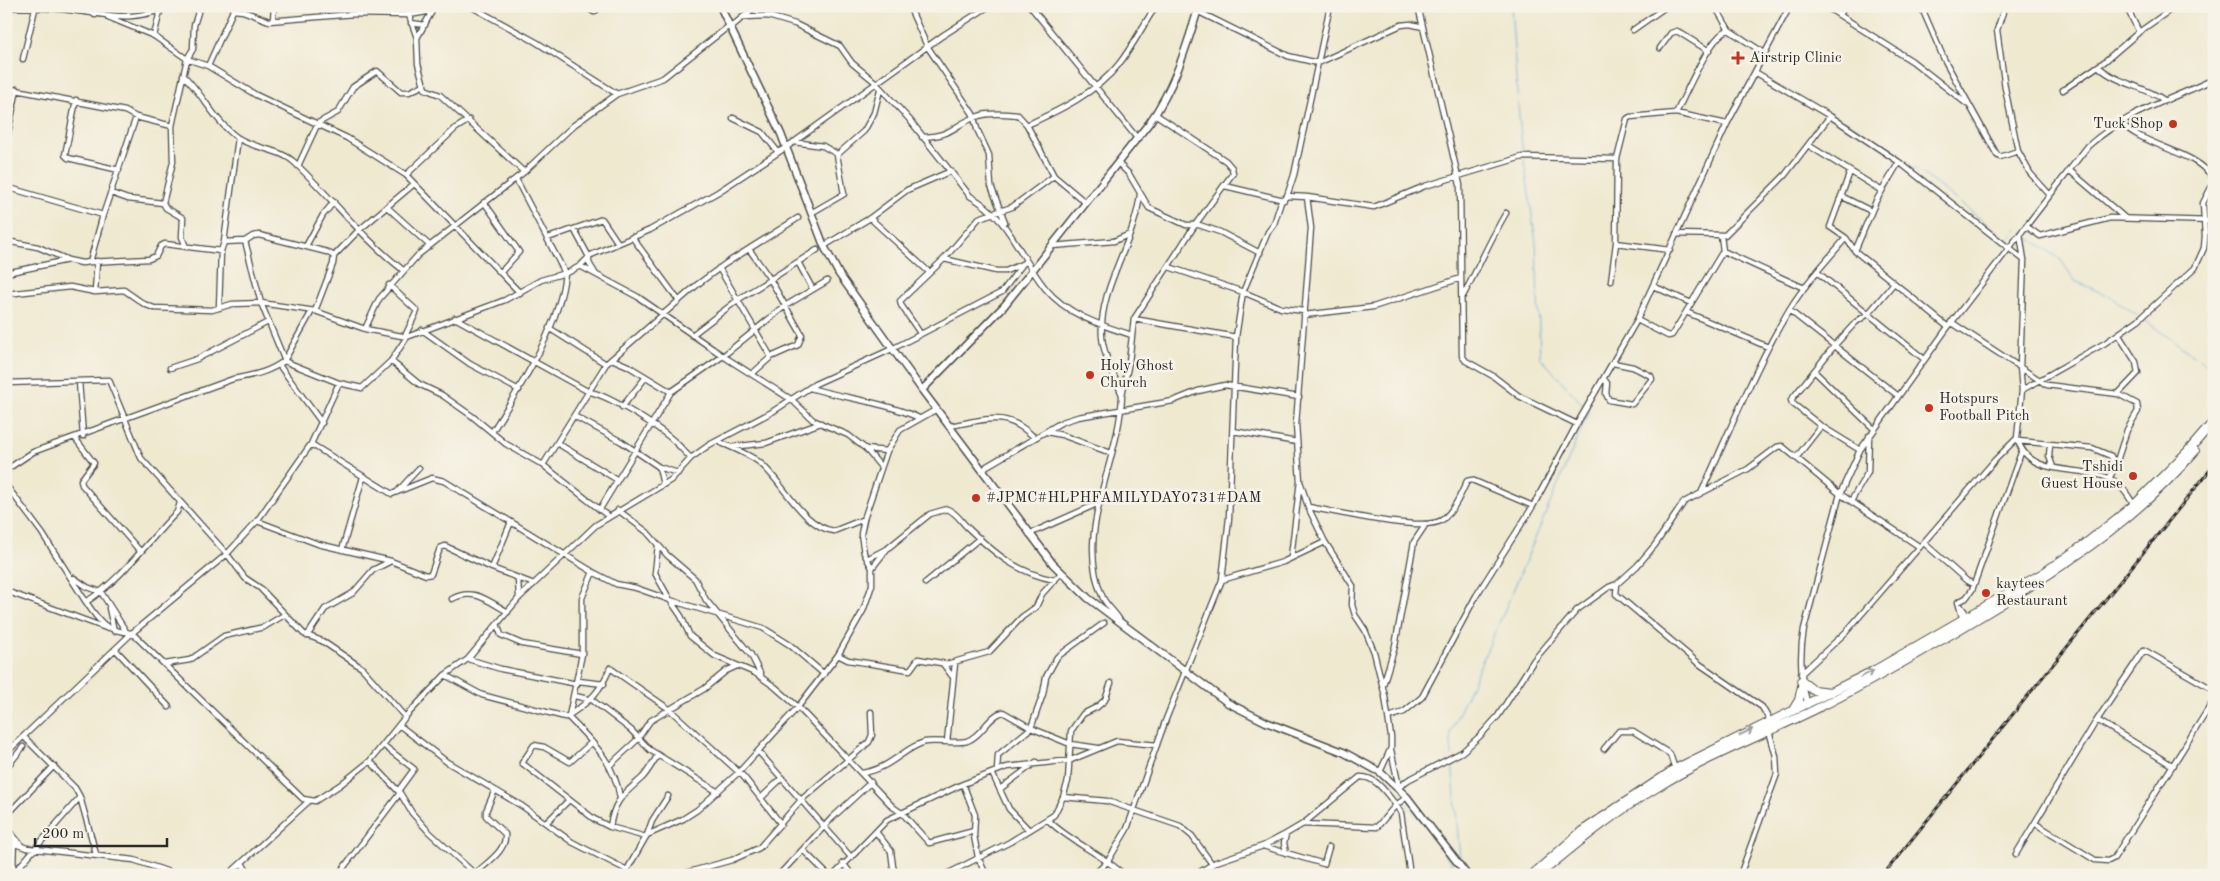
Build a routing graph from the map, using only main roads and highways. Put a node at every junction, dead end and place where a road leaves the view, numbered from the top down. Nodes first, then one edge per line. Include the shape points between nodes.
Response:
1 (2214, 421) edge
2 (2214, 428) edge
3 (1967, 622) junction
4 (1836, 690) junction
5 (1809, 708) junction
6 (1787, 714) junction
7 (1532, 875) edge
8 (1539, 875) edge

1 - 3 highway via 2134,505 2085,544
2 - 3 highway via 2160,488 2115,528 2067,564
4 -> 3 highway
3 - 5 highway via 1881,676
4 - 5 highway
4 - 6 highway via 1819,692 1802,680 1798,704
5 - 6 highway
5 - 8 highway via 1655,788 1586,835
7 -> 6 highway via 1582,831 1675,769

